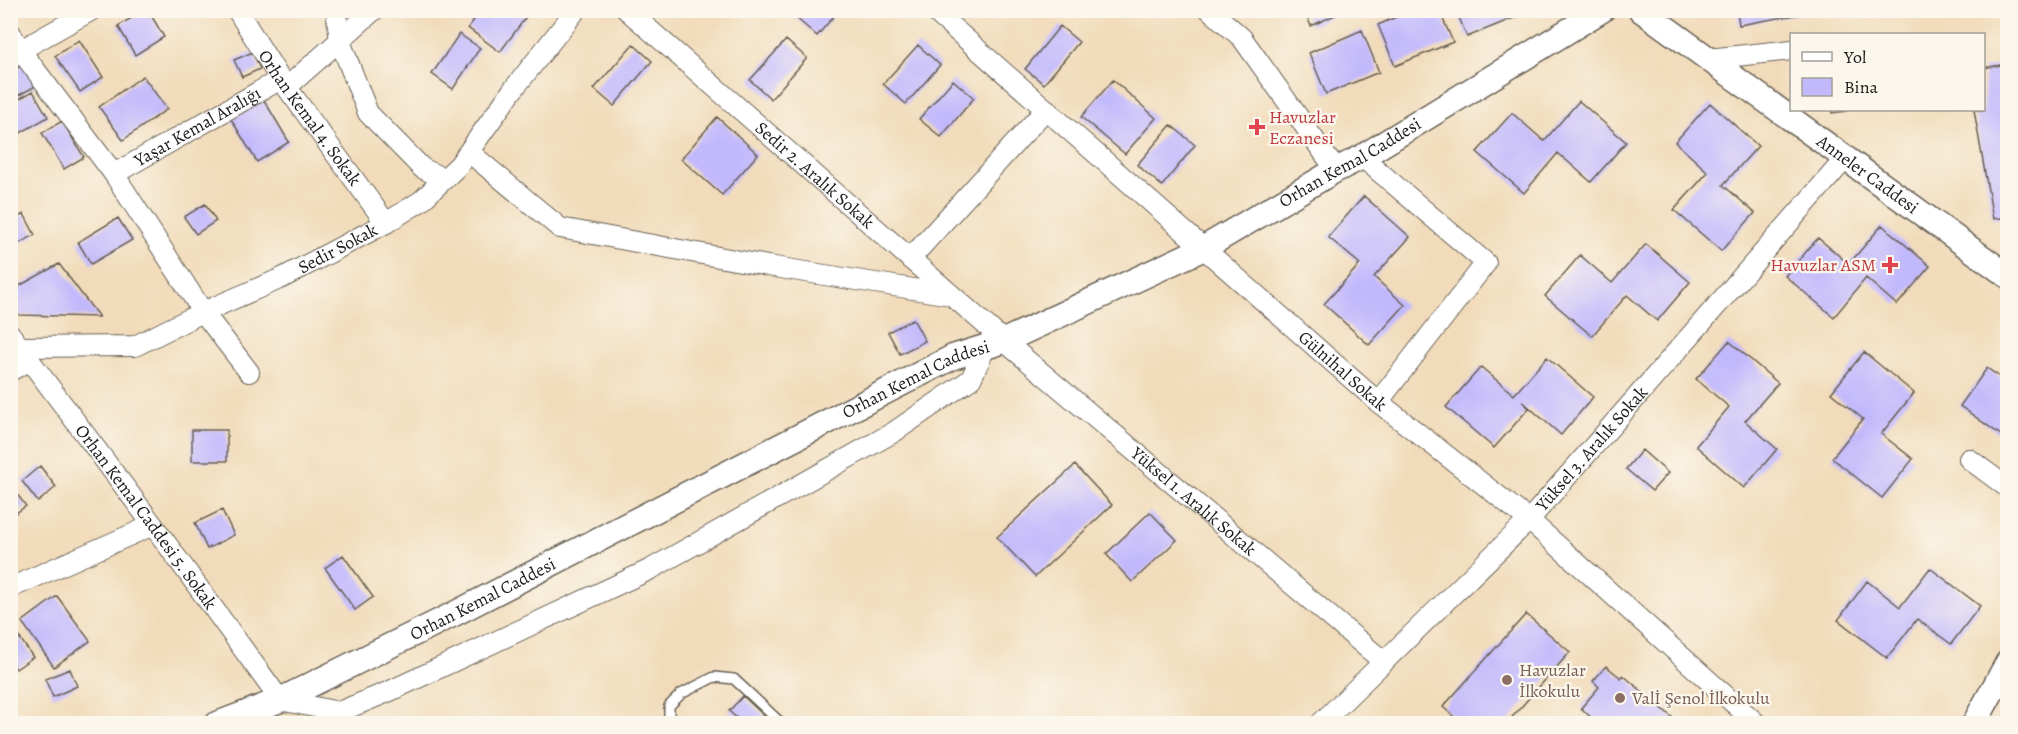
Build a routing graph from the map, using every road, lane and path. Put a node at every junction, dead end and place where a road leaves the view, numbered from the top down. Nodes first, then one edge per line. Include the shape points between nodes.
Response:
1 (92, 10) edge
2 (237, 10) edge
3 (336, 10) edge
4 (374, 10) edge
5 (576, 10) edge
6 (627, 10) edge
7 (933, 10) edge
8 (1210, 10) edge
9 (1235, 10) edge
10 (1602, 10) edge
11 (1641, 10) edge
12 (10, 32) edge
13 (1242, 38) junction
14 (340, 41) junction
15 (1790, 50) edge
16 (16, 54) edge
17 (1708, 59) junction
18 (284, 83) junction
19 (1046, 109) junction
20 (469, 152) junction
21 (1362, 157) junction
22 (1845, 159) junction
23 (1336, 170) junction
24 (114, 174) junction
25 (444, 179) junction
26 (386, 223) junction
27 (1204, 248) junction
28 (910, 259) junction
29 (2007, 276) edge
30 (951, 295) junction
31 (203, 312) junction
32 (995, 344) junction
33 (20, 347) edge
34 (10, 371) edge
35 (249, 372) dead end
36 (1378, 402) junction
37 (1969, 459) dead end
38 (2007, 488) edge
39 (1530, 520) junction
40 (153, 525) junction
41 (10, 588) edge
42 (1384, 662) junction
43 (2007, 662) edge
44 (280, 700) junction
45 (217, 723) edge
46 (669, 723) edge
47 (782, 723) edge
48 (1320, 723) edge
49 (1757, 723) edge
50 (1974, 723) edge

1 - 16 street
2 - 18 street, Orhan Kemal 4. Sokak
3 - 14 street
4 - 14 street, Yaşar Kemal Aralığı
5 - 20 street, Sedir Sokak
6 - 28 street, Sedir 2. Aralık Sokak
7 - 19 street, Gülnihal Sokak
8 - 13 street
9 - 13 street
10 - 21 street, Orhan Kemal Caddesi
11 - 17 street, Anneler Caddesi
12 - 16 street
13 - 23 street
14 - 18 street, Yaşar Kemal Aralığı
14 - 25 street via 368,113 422,168
15 - 17 street
16 - 24 street
17 - 22 street, Anneler Caddesi
18 - 24 street, Yaşar Kemal Aralığı
18 - 26 street, Orhan Kemal 4. Sokak
19 - 27 street, Gülnihal Sokak
19 - 28 street
20 - 25 street, Sedir Sokak
20 - 30 street via 560,228
21 - 23 street, Orhan Kemal Caddesi
21 - 36 street via 1486,263
22 - 29 street, Anneler Caddesi
22 - 39 street, Yüksel 3. Aralık Sokak
23 - 27 street, Orhan Kemal Caddesi
24 - 31 street
25 - 26 street, Sedir Sokak via 422,201
26 - 31 street, Sedir Sokak via 282,278
27 - 32 street, Orhan Kemal Caddesi
27 - 36 street, Gülnihal Sokak
28 - 30 street, Sedir 2. Aralık Sokak
30 - 32 street, Sedir 2. Aralık Sokak
31 - 33 street, Sedir Sokak via 135,346
31 - 35 street
32 - 42 street, Yüksel 1. Aralık Sokak
32 - 44 street, Orhan Kemal Caddesi via 953,357
32 - 44 street via 972,379 894,432 651,569 339,712
33 - 34 street
33 - 40 street, Orhan Kemal Caddesi 5. Sokak
36 - 39 street, Gülnihal Sokak
37 - 38 street
39 - 42 street, Yüksel 3. Aralık Sokak
39 - 49 street, Gülnihal Sokak
40 - 41 street
40 - 44 street, Orhan Kemal Caddesi 5. Sokak
42 - 48 street, Yüksel 3. Aralık Sokak
43 - 50 street
44 - 45 street, Orhan Kemal Caddesi
46 - 47 lane via 669,706 681,694 714,677 734,679

